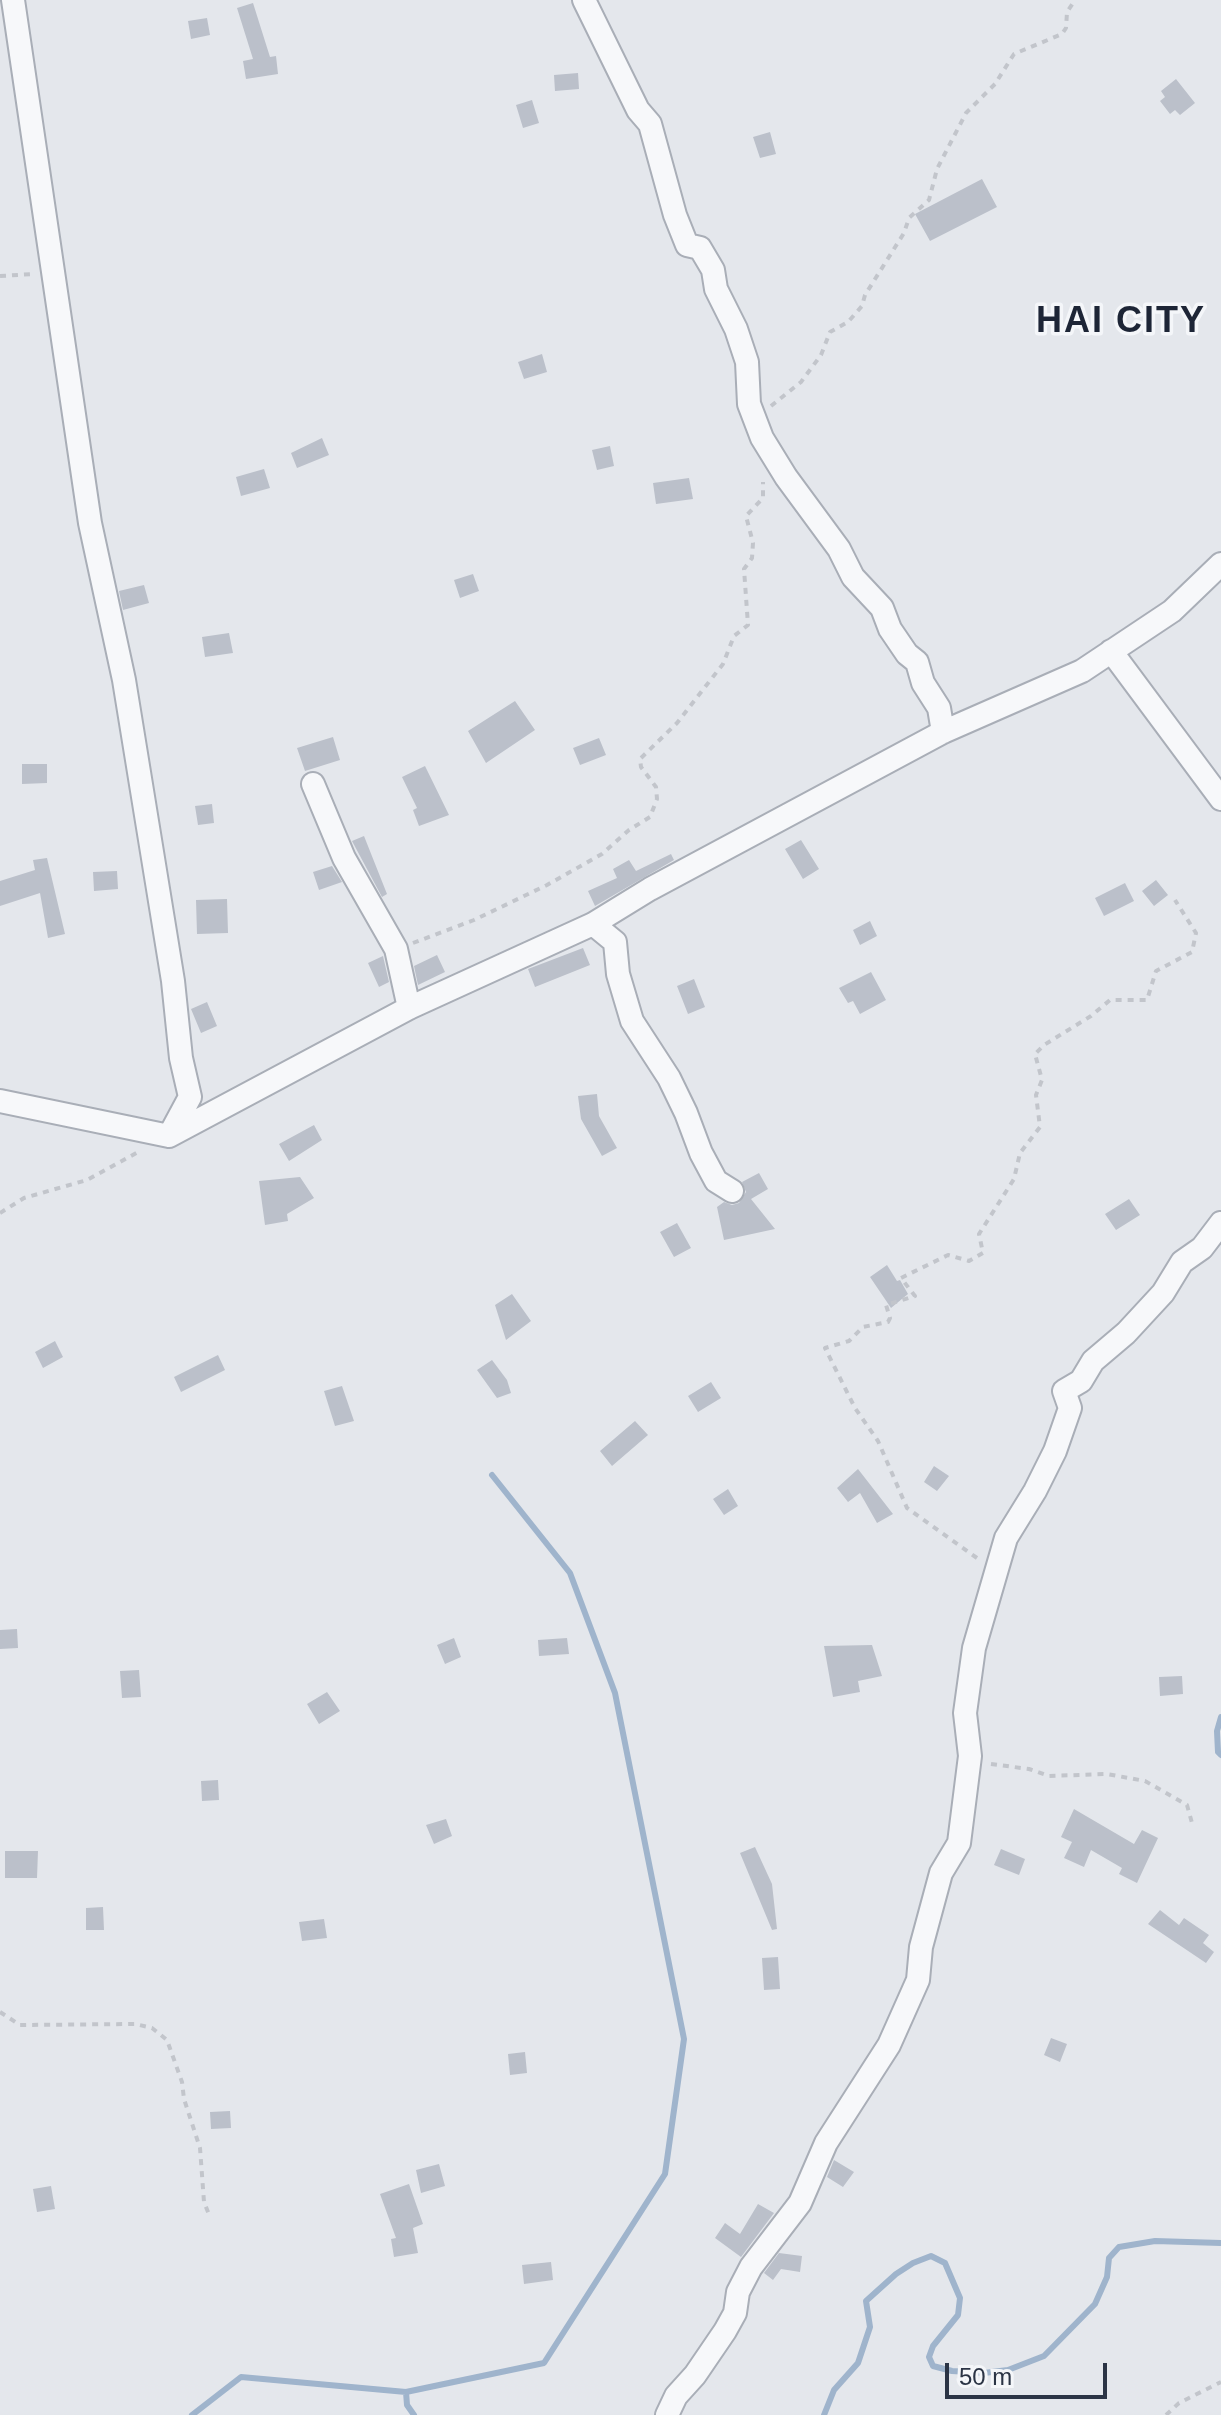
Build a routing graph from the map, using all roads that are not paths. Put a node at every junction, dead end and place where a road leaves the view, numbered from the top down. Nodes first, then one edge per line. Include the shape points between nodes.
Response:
1 (13, 0) edge
2 (584, 0) edge
3 (1221, 564) edge
4 (1111, 651) junction
5 (943, 732) junction
6 (313, 784) dead end
7 (1221, 799) edge
8 (593, 924) junction
9 (409, 1008) junction
10 (0, 1101) edge
11 (169, 1136) junction
12 (732, 1191) dead end
13 (1221, 1223) edge
14 (667, 2415) edge

1 - 11 street via 90,523 124,680 190,1097
2 - 5 street via 638,110 650,124 687,245 700,248 713,270 747,362 754,419 853,577 882,608 890,629 917,662 939,708
3 - 4 street via 1172,611
4 - 5 street via 1082,671
4 - 7 street
5 - 8 street
6 - 9 street via 344,858 396,949
8 - 9 street
8 - 12 street via 615,942 632,1021 669,1078 716,1181
9 - 11 street
10 - 11 street
13 - 14 street via 1202,1248 1182,1262 1163,1293 1126,1333 1093,1361 1081,1381 1064,1391 1070,1408 1055,1451 1006,1538 974,1648 965,1713 970,1756 959,1843 941,1873 921,1947 918,1980 889,2045 826,2143 800,2203 751,2267 725,2331

